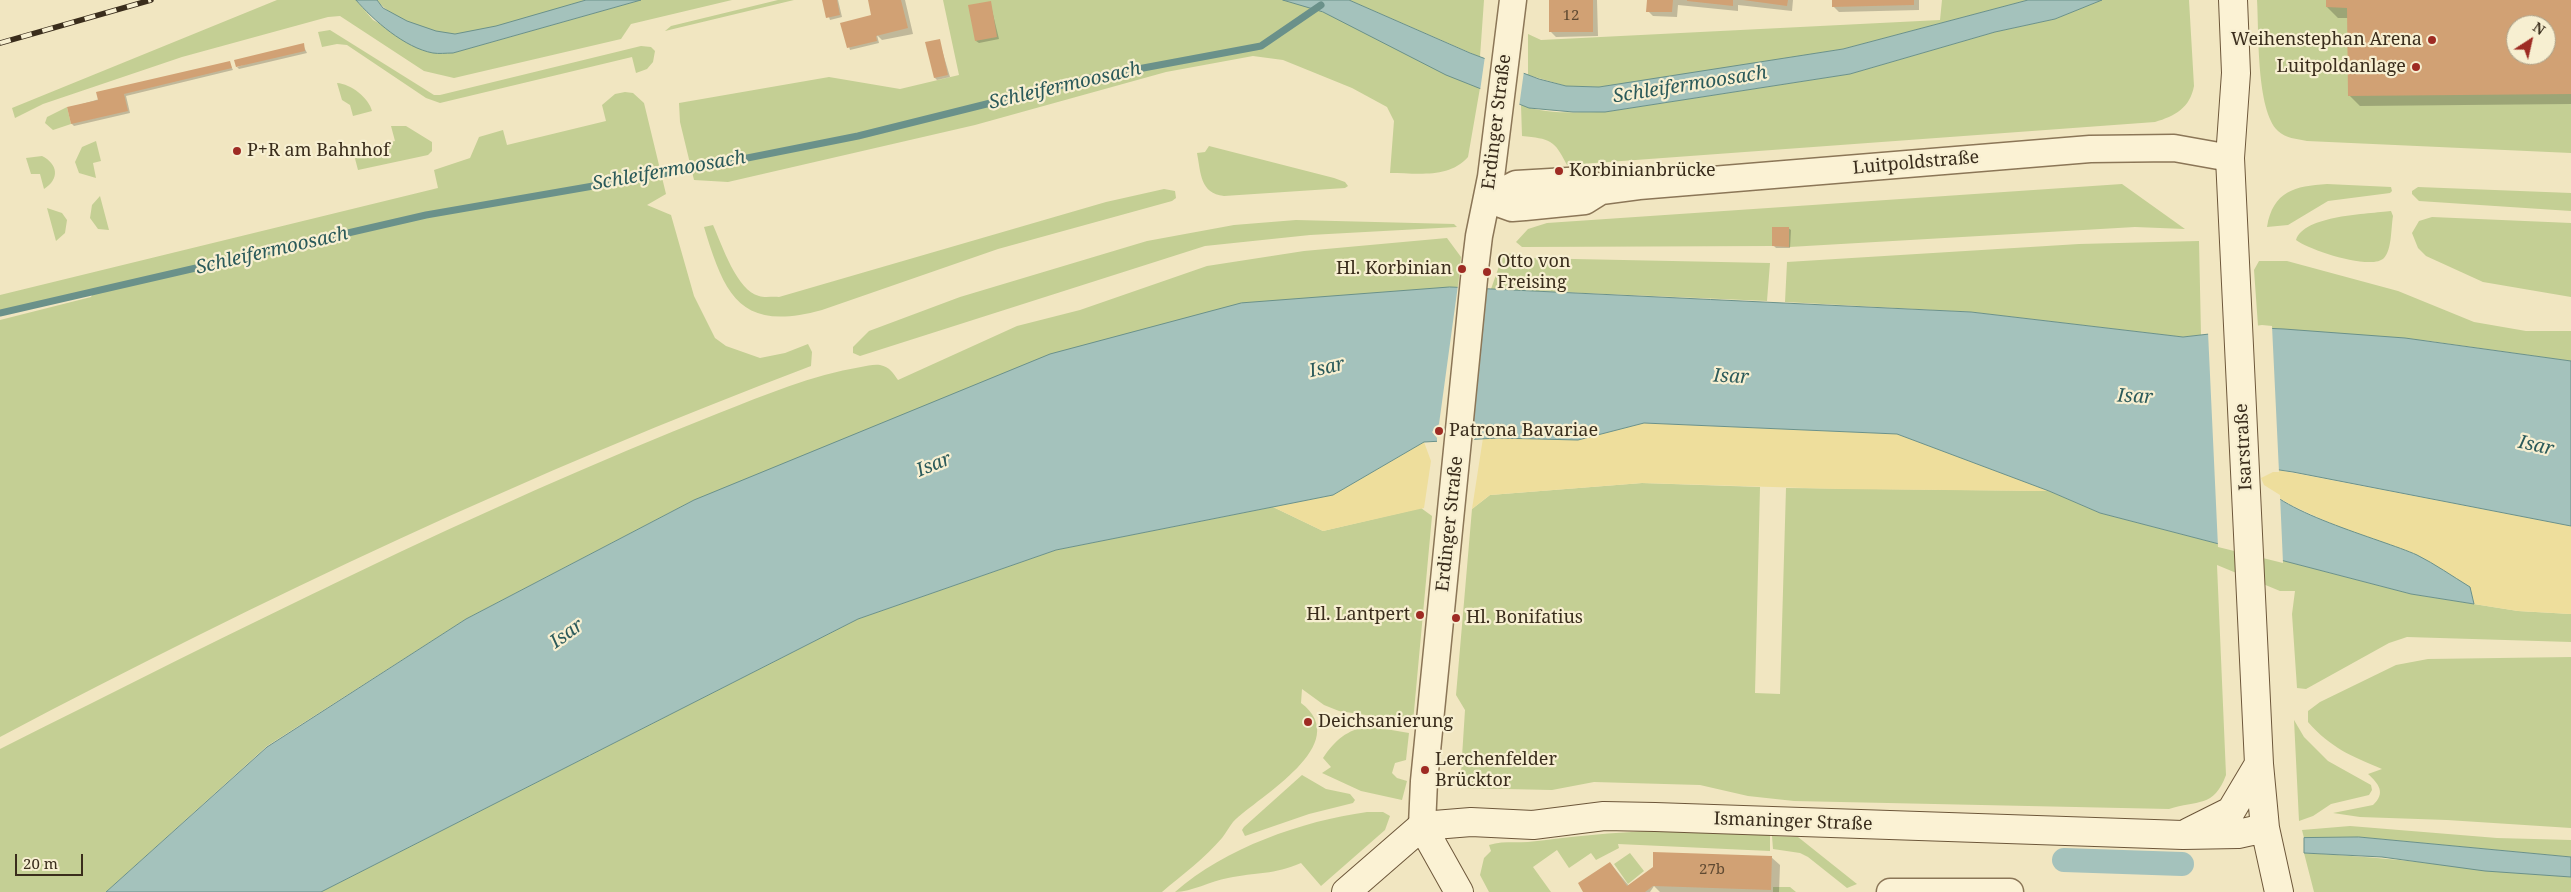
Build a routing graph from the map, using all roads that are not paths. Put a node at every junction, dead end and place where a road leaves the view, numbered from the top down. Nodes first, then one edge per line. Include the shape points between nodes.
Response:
1 (1513, 0) edge
2 (2233, 0) edge
3 (2230, 158) junction
4 (1488, 199) junction
5 (2259, 764) junction
6 (1422, 826) junction
7 (2265, 828) junction
8 (2183, 835) junction
9 (1346, 892) edge
10 (1458, 892) edge
11 (1890, 892) edge
12 (2010, 892) edge
13 (2279, 892) edge

1 - 4 street, Erdinger Straße
2 - 3 street, Isarstraße via 2236,75
3 - 4 street, Luitpoldstraße via 2174,148 2090,149 1601,190 1585,201 1525,207 1512,208
3 - 5 street, Isarstraße
4 - 6 street, Erdinger Straße via 1475,270
5 - 7 street, Isarstraße
5 - 8 street via 2232,811
6 - 8 street, Ismaninger Straße via 1471,822 1533,825 1604,816
6 - 9 street
6 - 10 street
7 - 8 street, Ismaninger Straße via 2238,834
7 - 13 street, Isarstraße
11 - 12 street

